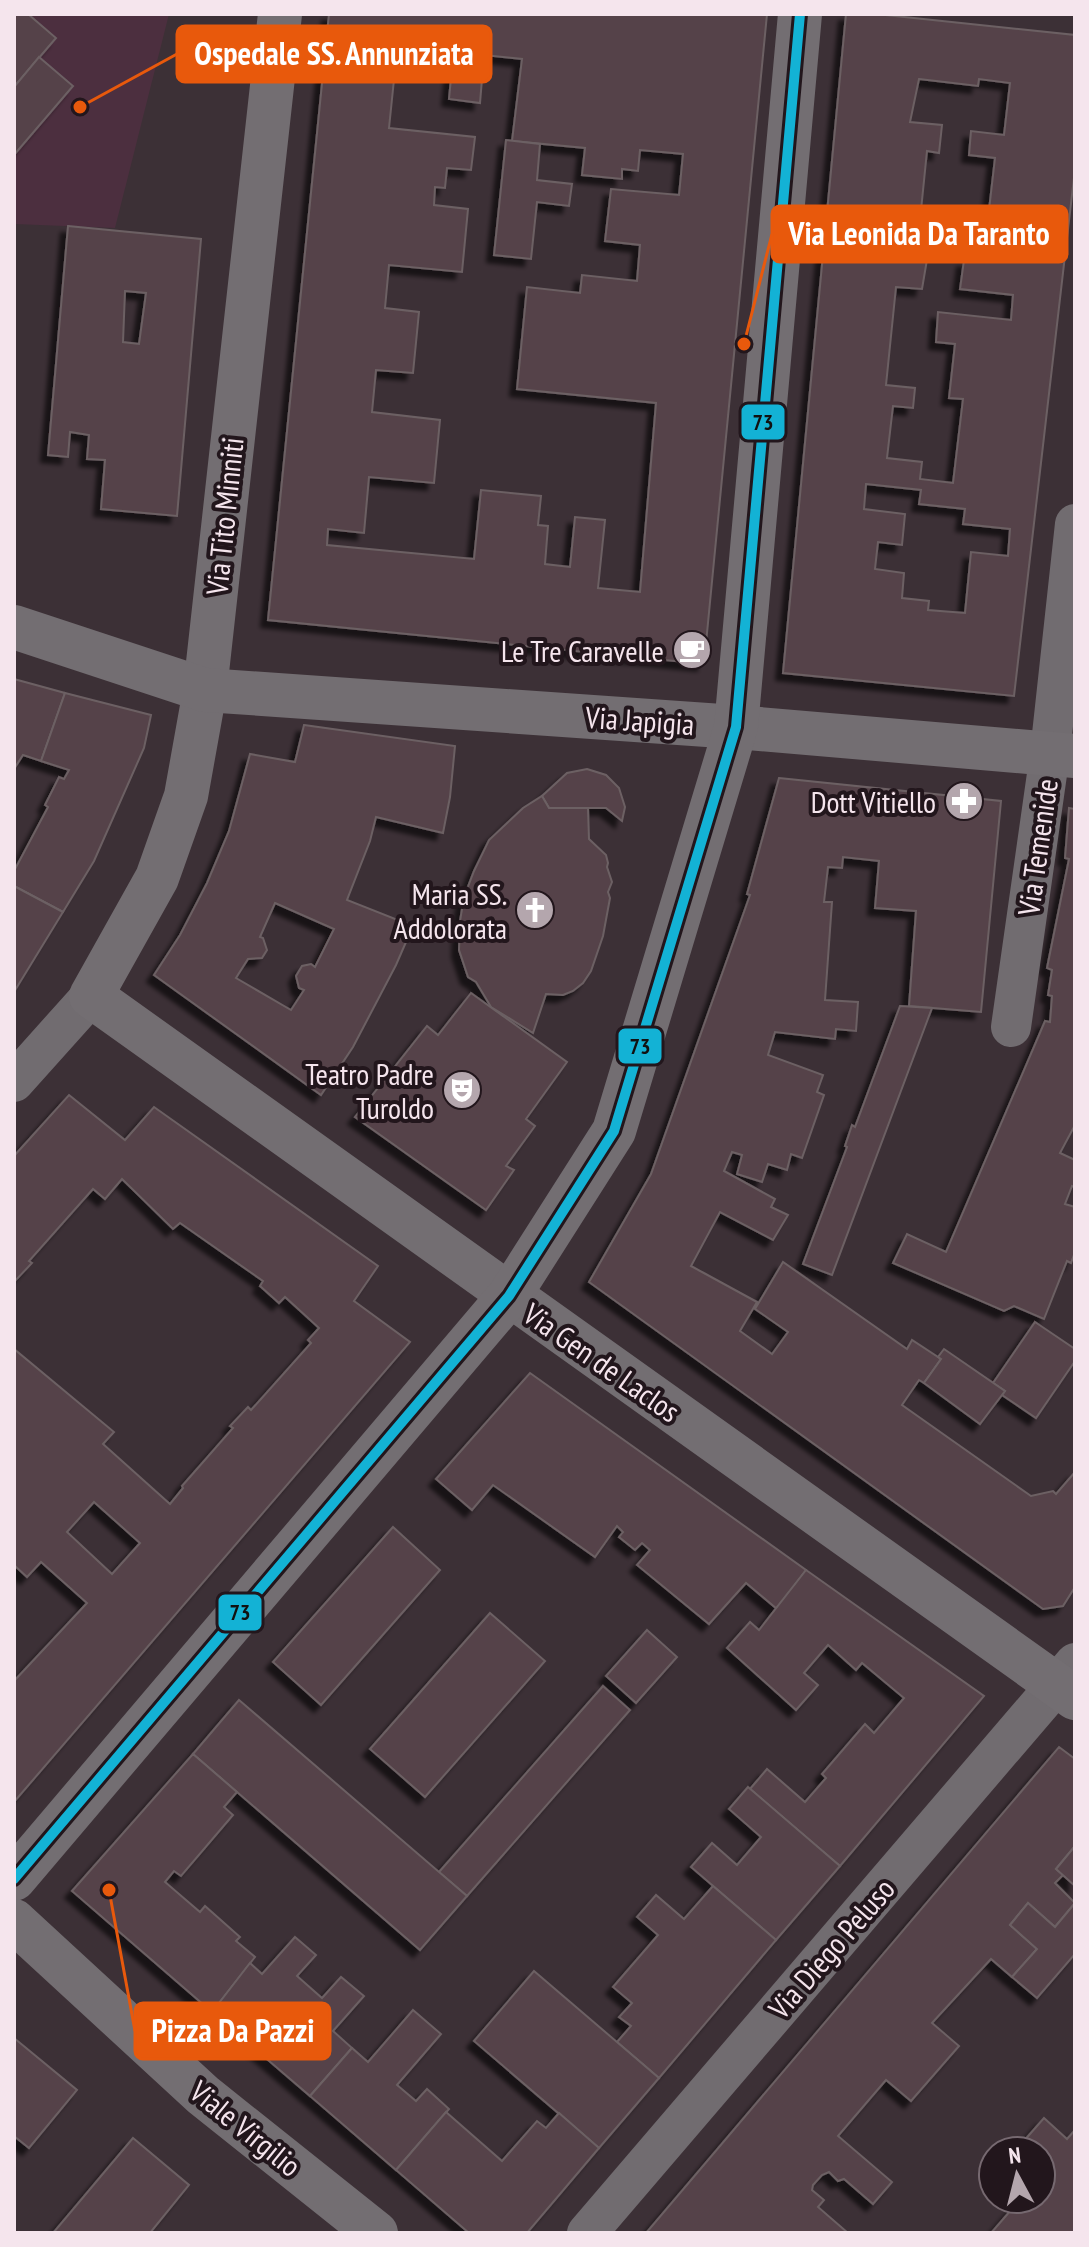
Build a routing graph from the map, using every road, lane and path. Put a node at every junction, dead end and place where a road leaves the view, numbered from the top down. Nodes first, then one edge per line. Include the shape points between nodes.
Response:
1 (280, 14) edge
2 (800, 14) edge
3 (1075, 524) edge
4 (14, 627) edge
5 (205, 690) junction
6 (736, 727) junction
7 (1062, 755) edge
8 (91, 996) junction
9 (1011, 1027) dead end
10 (14, 1082) edge
11 (509, 1296) junction
12 (1069, 1682) edge
13 (14, 1879) edge
14 (14, 1921) edge
15 (376, 2233) edge
16 (587, 2233) edge

1 - 5 street, Via Tito Minniti
2 - 6 street
3 - 7 street, Via Temenide
4 - 5 street, Via Japigia
5 - 6 street, Via Japigia
5 - 8 street, Via Tito Minniti via 186,796 157,878
6 - 7 street, Via Japigia
6 - 11 street via 614,1131
7 - 9 street, Via Temenide
8 - 10 street
8 - 11 street, Via Gen de Laclos
11 - 12 street, Via Gen de Laclos
11 - 13 street
12 - 16 street, Via Diego Peluso
14 - 15 street, Viale Virgilio via 203,2095

